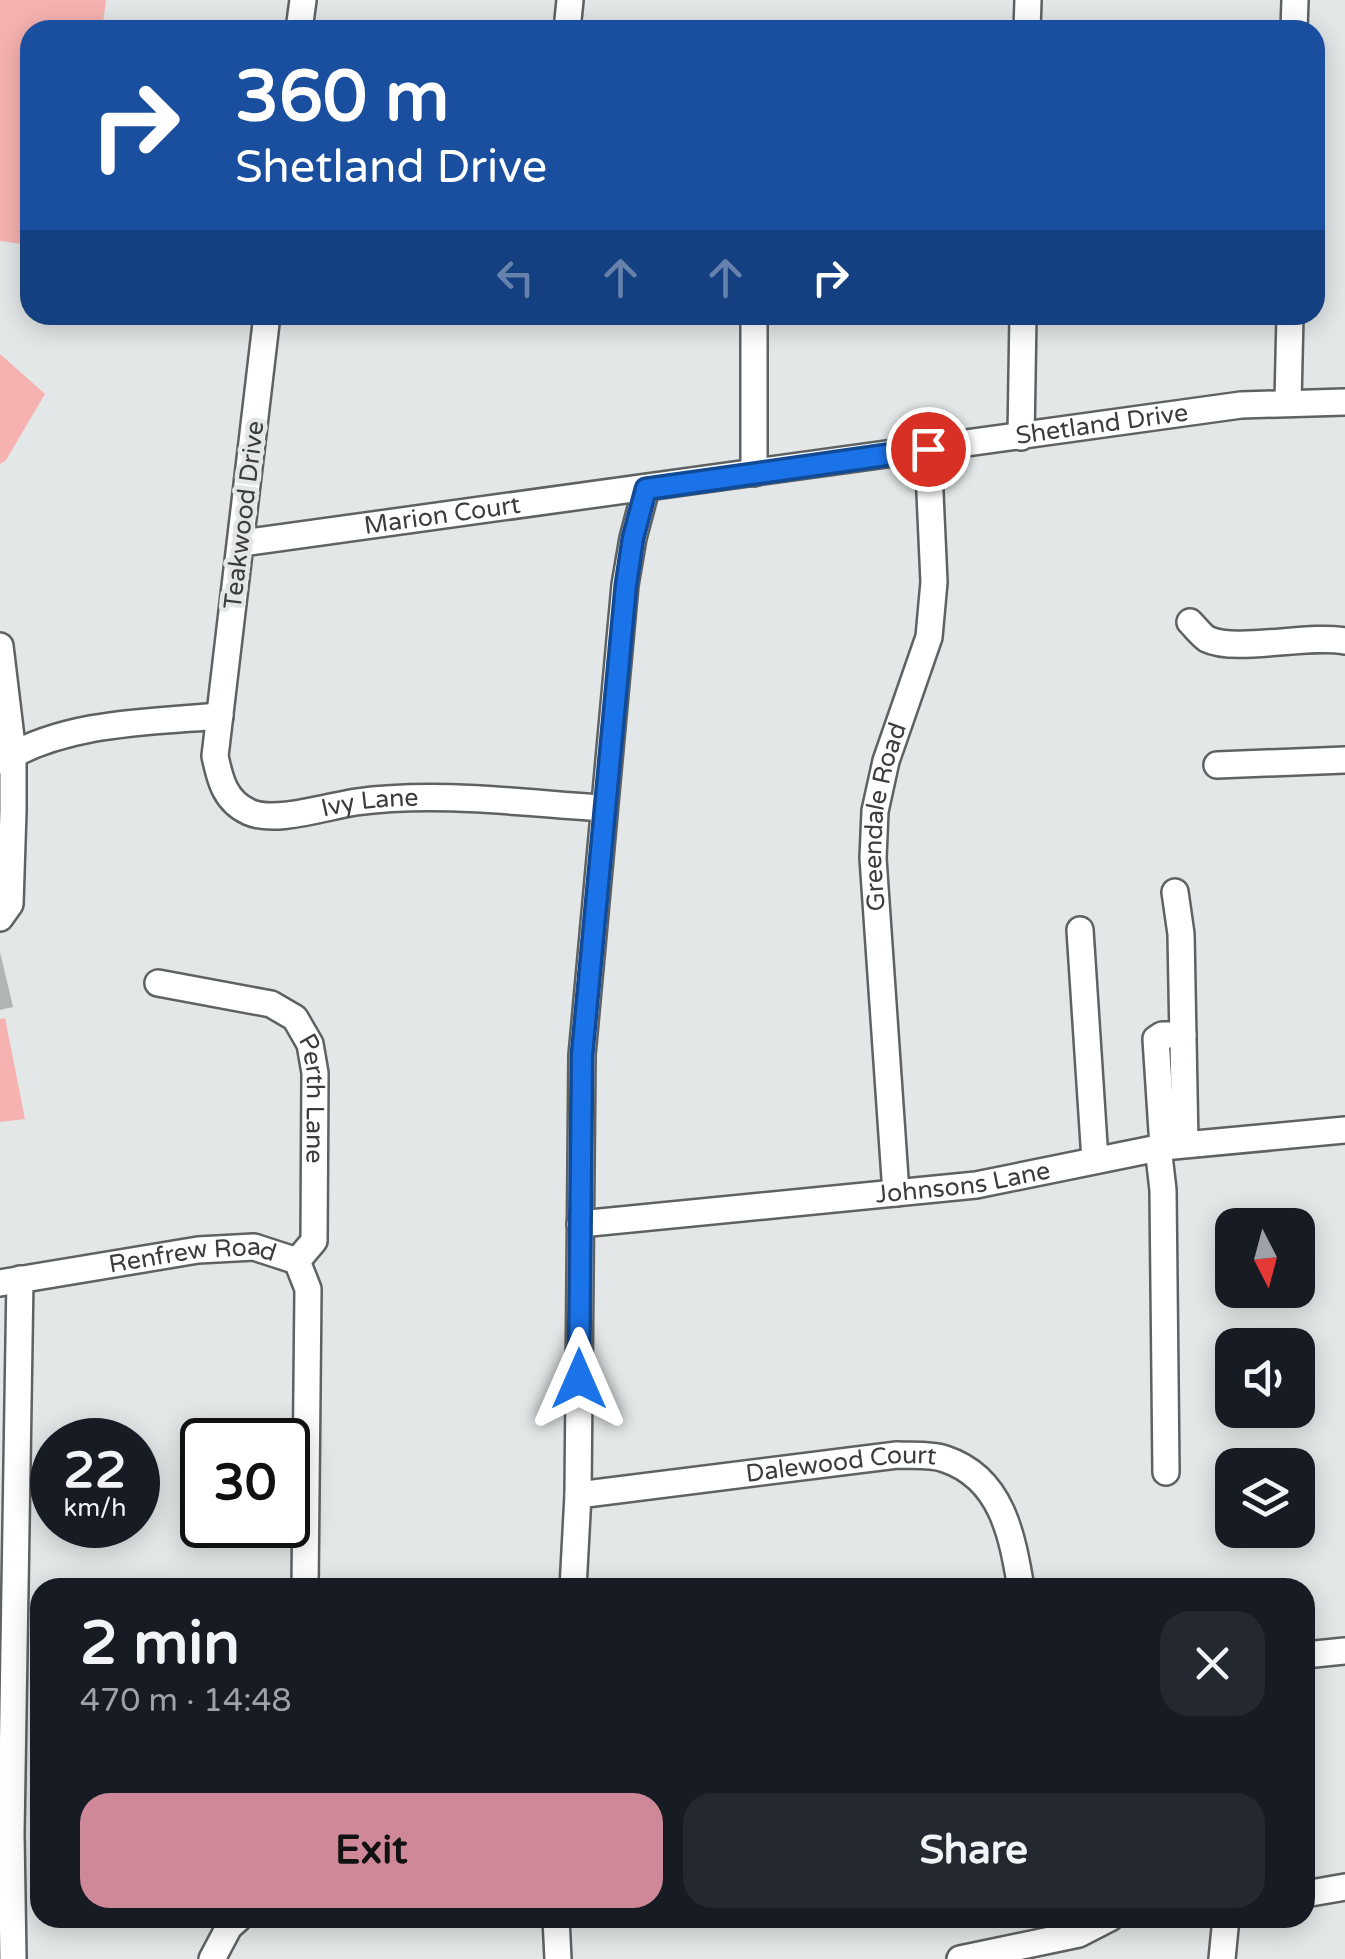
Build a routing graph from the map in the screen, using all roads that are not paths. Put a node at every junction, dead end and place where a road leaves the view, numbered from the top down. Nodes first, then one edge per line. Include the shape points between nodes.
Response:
1 (266, 325) edge
2 (754, 325) edge
3 (1022, 325) edge
4 (1290, 325) edge
5 (1288, 402) junction
6 (1345, 402) edge
7 (1020, 437) junction
8 (928, 449) junction
9 (754, 473) junction
10 (646, 489) junction
11 (242, 543) junction
12 (1190, 622) dead end
13 (1345, 641) edge
14 (0, 646) edge
15 (220, 716) junction
16 (14, 754) edge
17 (1345, 760) edge
18 (1217, 765) dead end
19 (604, 808) junction
20 (1175, 892) dead end
21 (5, 911) edge
22 (1080, 930) dead end
23 (158, 983) dead end
24 (1345, 1130) edge
25 (1169, 1146) junction
26 (1096, 1160) junction
27 (896, 1193) junction
28 (580, 1224) junction
29 (297, 1262) junction
30 (10, 1281) edge
31 (1166, 1472) dead end
32 (578, 1496) junction
33 (8, 1563) edge
34 (305, 1578) edge
35 (574, 1578) edge
36 (1019, 1578) edge
37 (1345, 1651) edge
38 (1315, 1654) edge
39 (6, 1835) edge
40 (1345, 1886) edge
41 (1315, 1892) edge
42 (228, 1928) edge
43 (556, 1928) edge
44 (1091, 1928) edge
45 (1225, 1928) edge
46 (13, 1959) edge
47 (212, 1959) edge
48 (558, 1959) edge
49 (963, 1959) edge
50 (1222, 1959) edge

1 - 11 street, Teakwood Drive
2 - 9 street
3 - 7 street
4 - 5 street
5 - 6 street, Shetland Drive
5 - 7 street, Shetland Drive
7 - 8 street, Shetland Drive
8 - 9 street, Shetland Drive
8 - 27 street, Greendale Road via 934,582 929,637 886,761 874,827
9 - 10 street, Shetland Drive
10 - 11 street, Marion Court
10 - 19 street via 626,585
11 - 15 street, Teakwood Drive
12 - 13 street via 1206,638 1227,644
14 - 16 street
15 - 16 street via 130,724
15 - 19 street, Ivy Lane via 221,784 252,814 407,797
16 - 21 street
17 - 18 street
19 - 28 street via 582,1055
20 - 25 street via 1184,1035
22 - 26 street
23 - 29 street, Perth Lane via 272,1004 295,1018 310,1044 314,1241
24 - 25 street, Johnsons Lane
25 - 26 street, Johnsons Lane
25 - 31 street
26 - 27 street, Johnsons Lane via 976,1185
27 - 28 street, Johnsons Lane
28 - 32 street
29 - 30 street, Renfrew Road via 254,1247 198,1250
29 - 34 street, Renfrew Road via 308,1288
30 - 33 street
32 - 35 street
32 - 36 street, Dalewood Court via 897,1455 943,1458 978,1476 1002,1506
33 - 39 street
37 - 38 street
39 - 46 street
40 - 41 street
42 - 47 street
43 - 48 street
44 - 49 street
45 - 50 street

